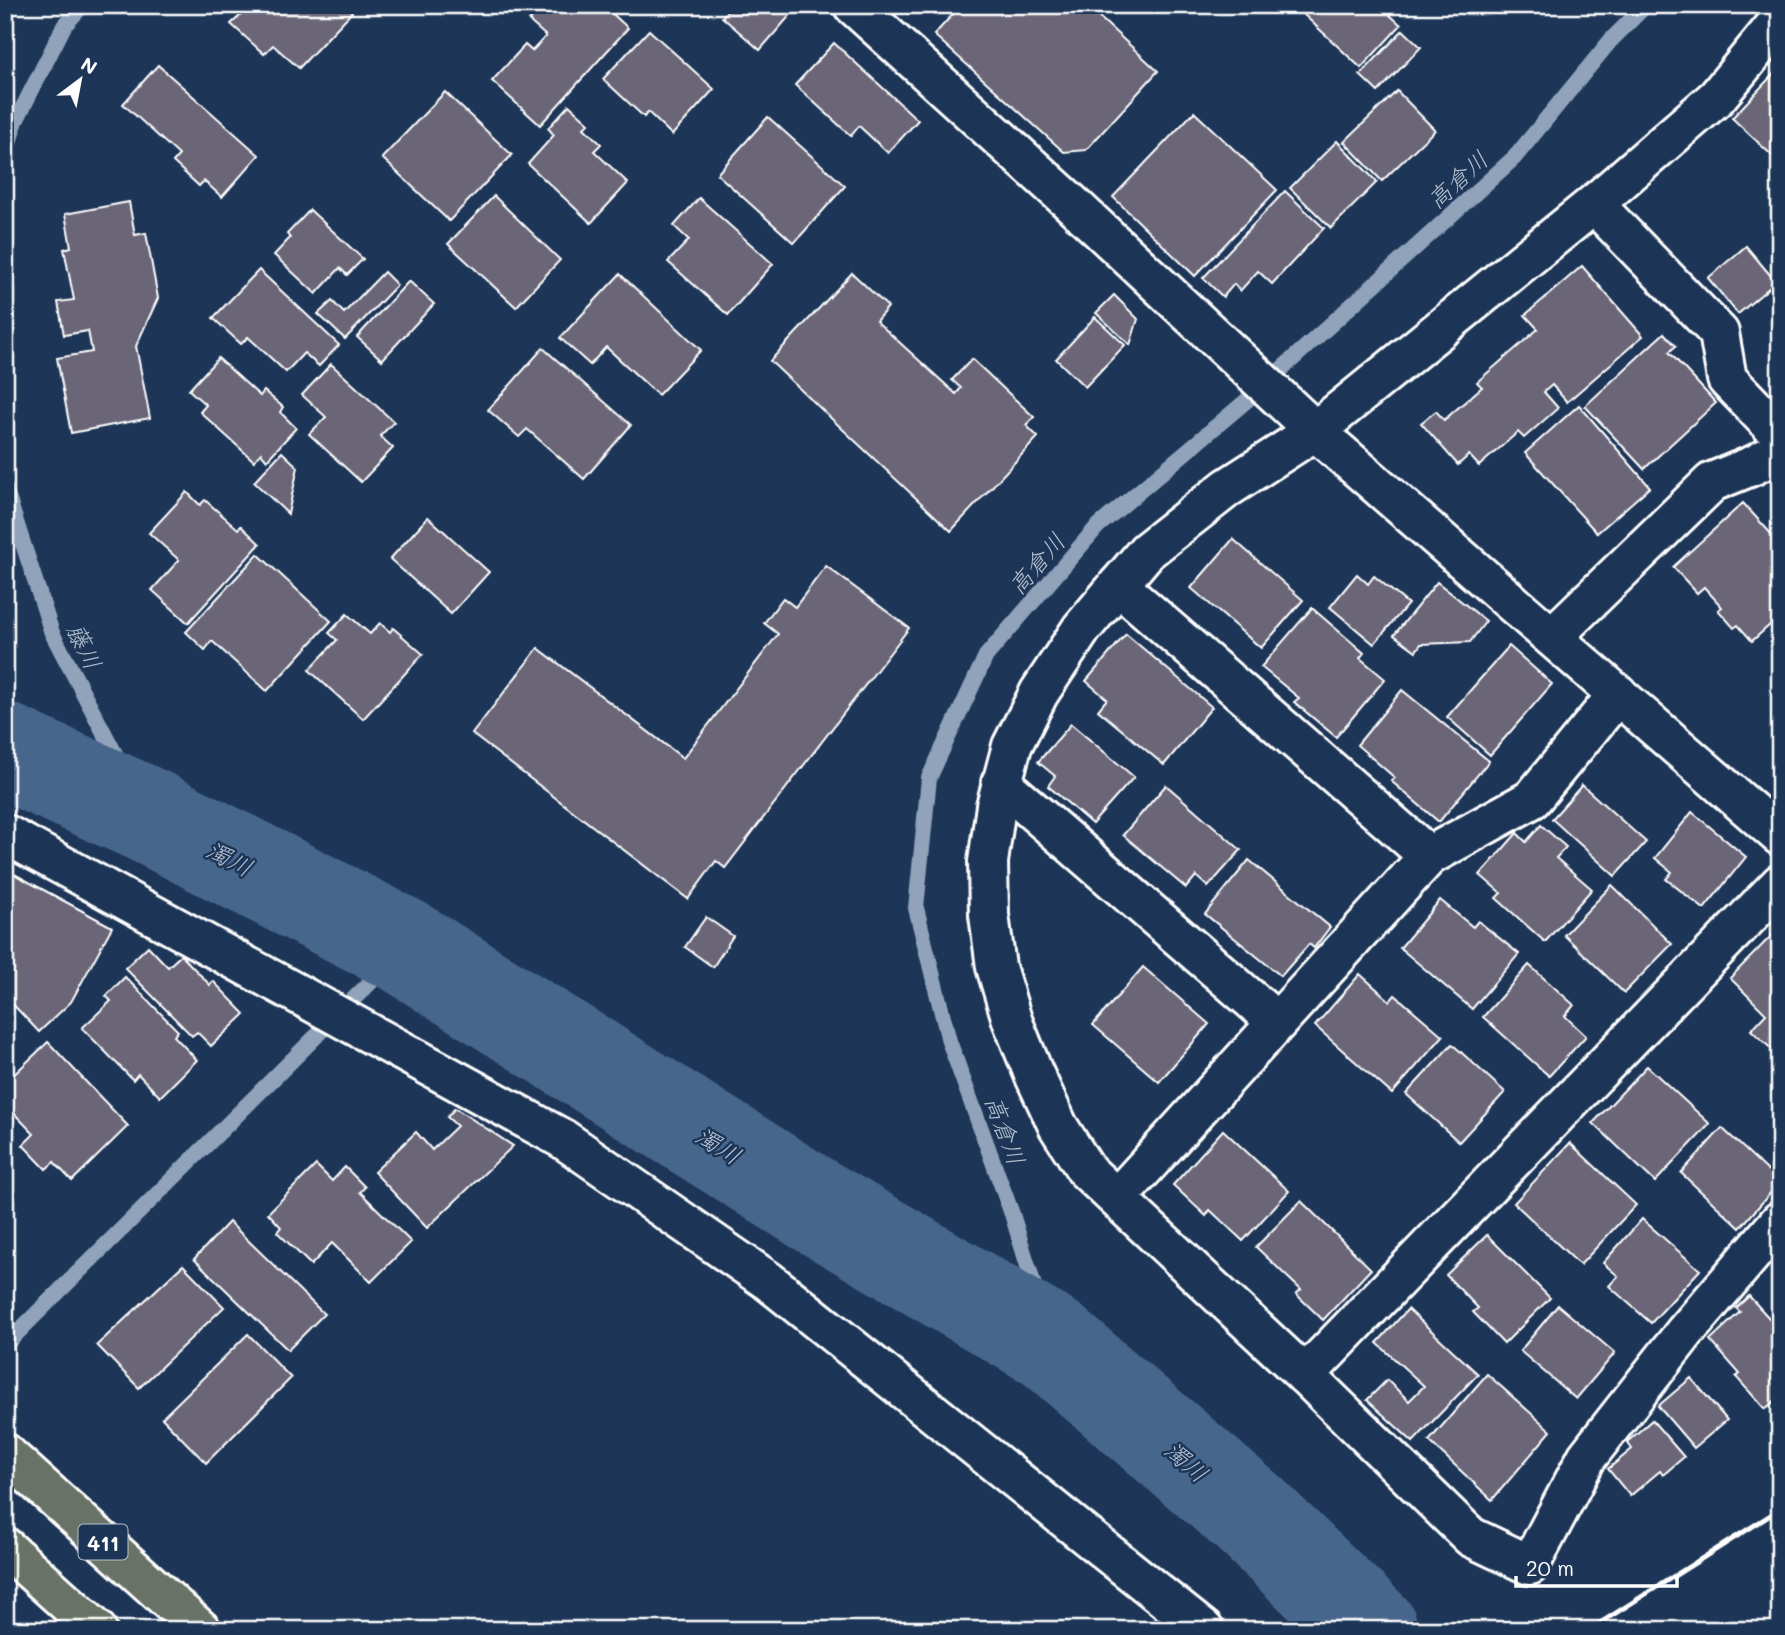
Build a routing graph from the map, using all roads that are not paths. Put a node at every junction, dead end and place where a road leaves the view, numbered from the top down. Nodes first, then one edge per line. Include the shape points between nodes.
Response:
1 (853, 5) edge
2 (1780, 20) edge
3 (1594, 204) junction
4 (1303, 420) junction
5 (1780, 434) edge
6 (1780, 451) edge
7 (1118, 585) junction
8 (1552, 638) junction
9 (1618, 694) junction
10 (1001, 783) junction
11 (5, 835) edge
12 (1780, 836) edge
13 (1429, 856) junction
14 (1780, 884) edge
15 (1277, 1022) junction
16 (1117, 1198) junction
17 (1780, 1221) edge
18 (1305, 1375) junction
19 (5, 1453) edge
20 (5, 1548) edge
21 (97, 1630) edge
22 (201, 1630) edge
23 (1204, 1630) edge

1 - 4 street
2 - 3 street via 1717,97
3 - 4 street
3 - 5 street via 1719,333 1727,379
4 - 7 street via 1147,551
4 - 8 street
6 - 8 street via 1712,482
7 - 10 street via 1082,628 1039,693 1012,746
7 - 13 street
8 - 9 street
9 - 12 street
9 - 13 street via 1532,799
10 - 15 street
10 - 16 street via 988,862 996,967 1012,1020 1058,1126 1086,1170
11 - 23 street via 563,1139 766,1280
13 - 15 street
14 - 18 street
15 - 16 street
16 - 18 street
17 - 18 street via 1587,1457 1530,1565 1471,1537
19 - 22 highway, 411
20 - 21 highway

